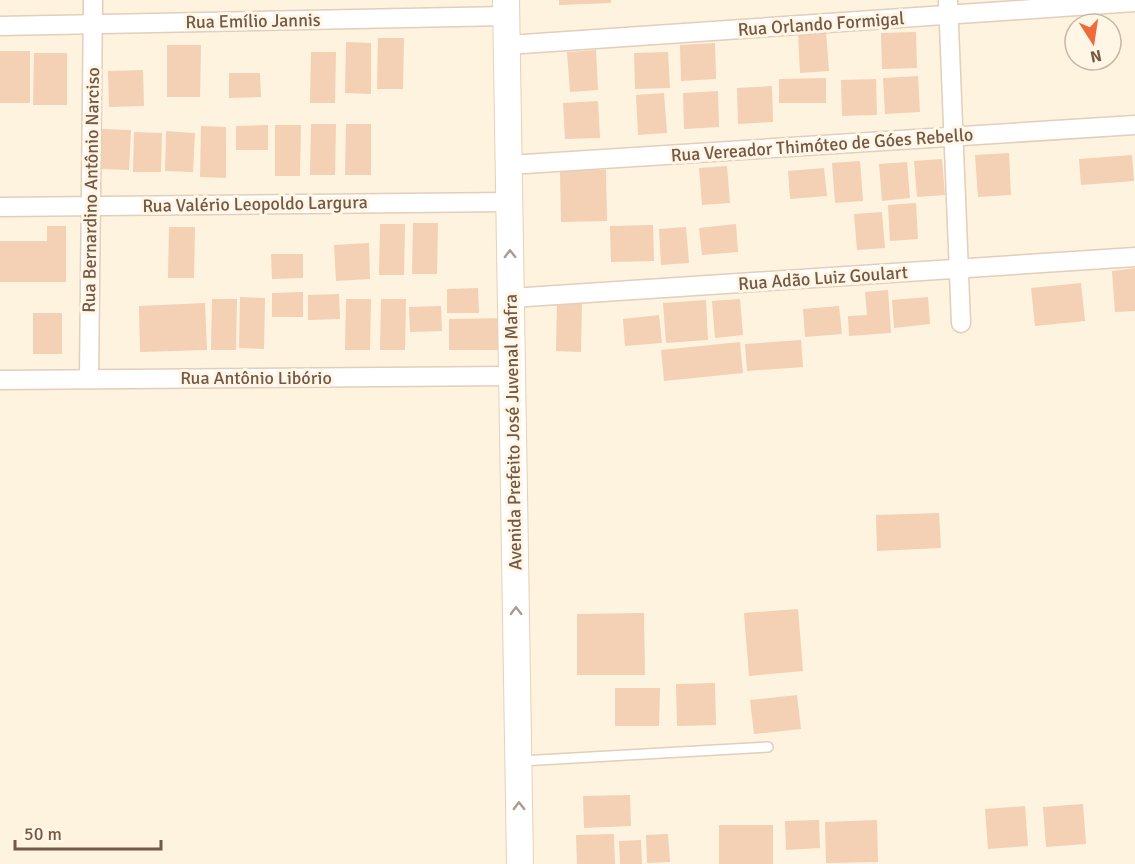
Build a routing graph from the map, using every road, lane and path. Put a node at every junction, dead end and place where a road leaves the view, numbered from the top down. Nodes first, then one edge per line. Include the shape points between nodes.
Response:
1 (93, 0) edge
2 (1135, 2) edge
3 (506, 8) edge
4 (949, 8) edge
5 (93, 24) junction
6 (0, 26) edge
7 (507, 45) junction
8 (1135, 125) edge
9 (954, 137) junction
10 (509, 165) junction
11 (510, 202) junction
12 (91, 206) junction
13 (0, 207) edge
14 (1135, 257) edge
15 (959, 269) junction
16 (511, 298) junction
17 (962, 323) dead end
18 (512, 376) junction
19 (0, 380) edge
20 (89, 380) junction
21 (768, 747) dead end
22 (518, 761) junction
23 (520, 864) edge

1 - 5 street, Rua Bernardino Antônio Narciso
2 - 4 street, Rua Orlando Formigal
3 - 5 street, Rua Emílio Jannis
3 - 7 main road, Avenida Prefeito José Juvenal Mafra
4 - 7 street, Rua Orlando Formigal
4 - 9 street
5 - 6 street, Rua Emílio Jannis
5 - 12 street, Rua Bernardino Antônio Narciso
7 - 10 main road, Avenida Prefeito José Juvenal Mafra
8 - 9 street, Rua Vereador Thimóteo de Góes Rebello
9 - 10 street, Rua Vereador Thimóteo de Góes Rebello
9 - 15 street
10 - 11 main road, Avenida Prefeito José Juvenal Mafra
11 - 12 street, Rua Valério Leopoldo Largura
16 -> 11 main road, Avenida Prefeito José Juvenal Mafra
12 - 13 street, Rua Valério Leopoldo Largura
12 - 20 street, Rua Bernardino Antônio Narciso
14 - 15 street, Rua Adão Luiz Goulart
15 - 16 street, Rua Adão Luiz Goulart
15 - 17 street
16 - 18 main road, Avenida Prefeito José Juvenal Mafra
18 - 20 street, Rua Antônio Libório
22 -> 18 main road, Avenida Prefeito José Juvenal Mafra
19 - 20 street, Rua Antônio Libório
21 - 22 lane
23 -> 22 main road, Avenida Prefeito José Juvenal Mafra

